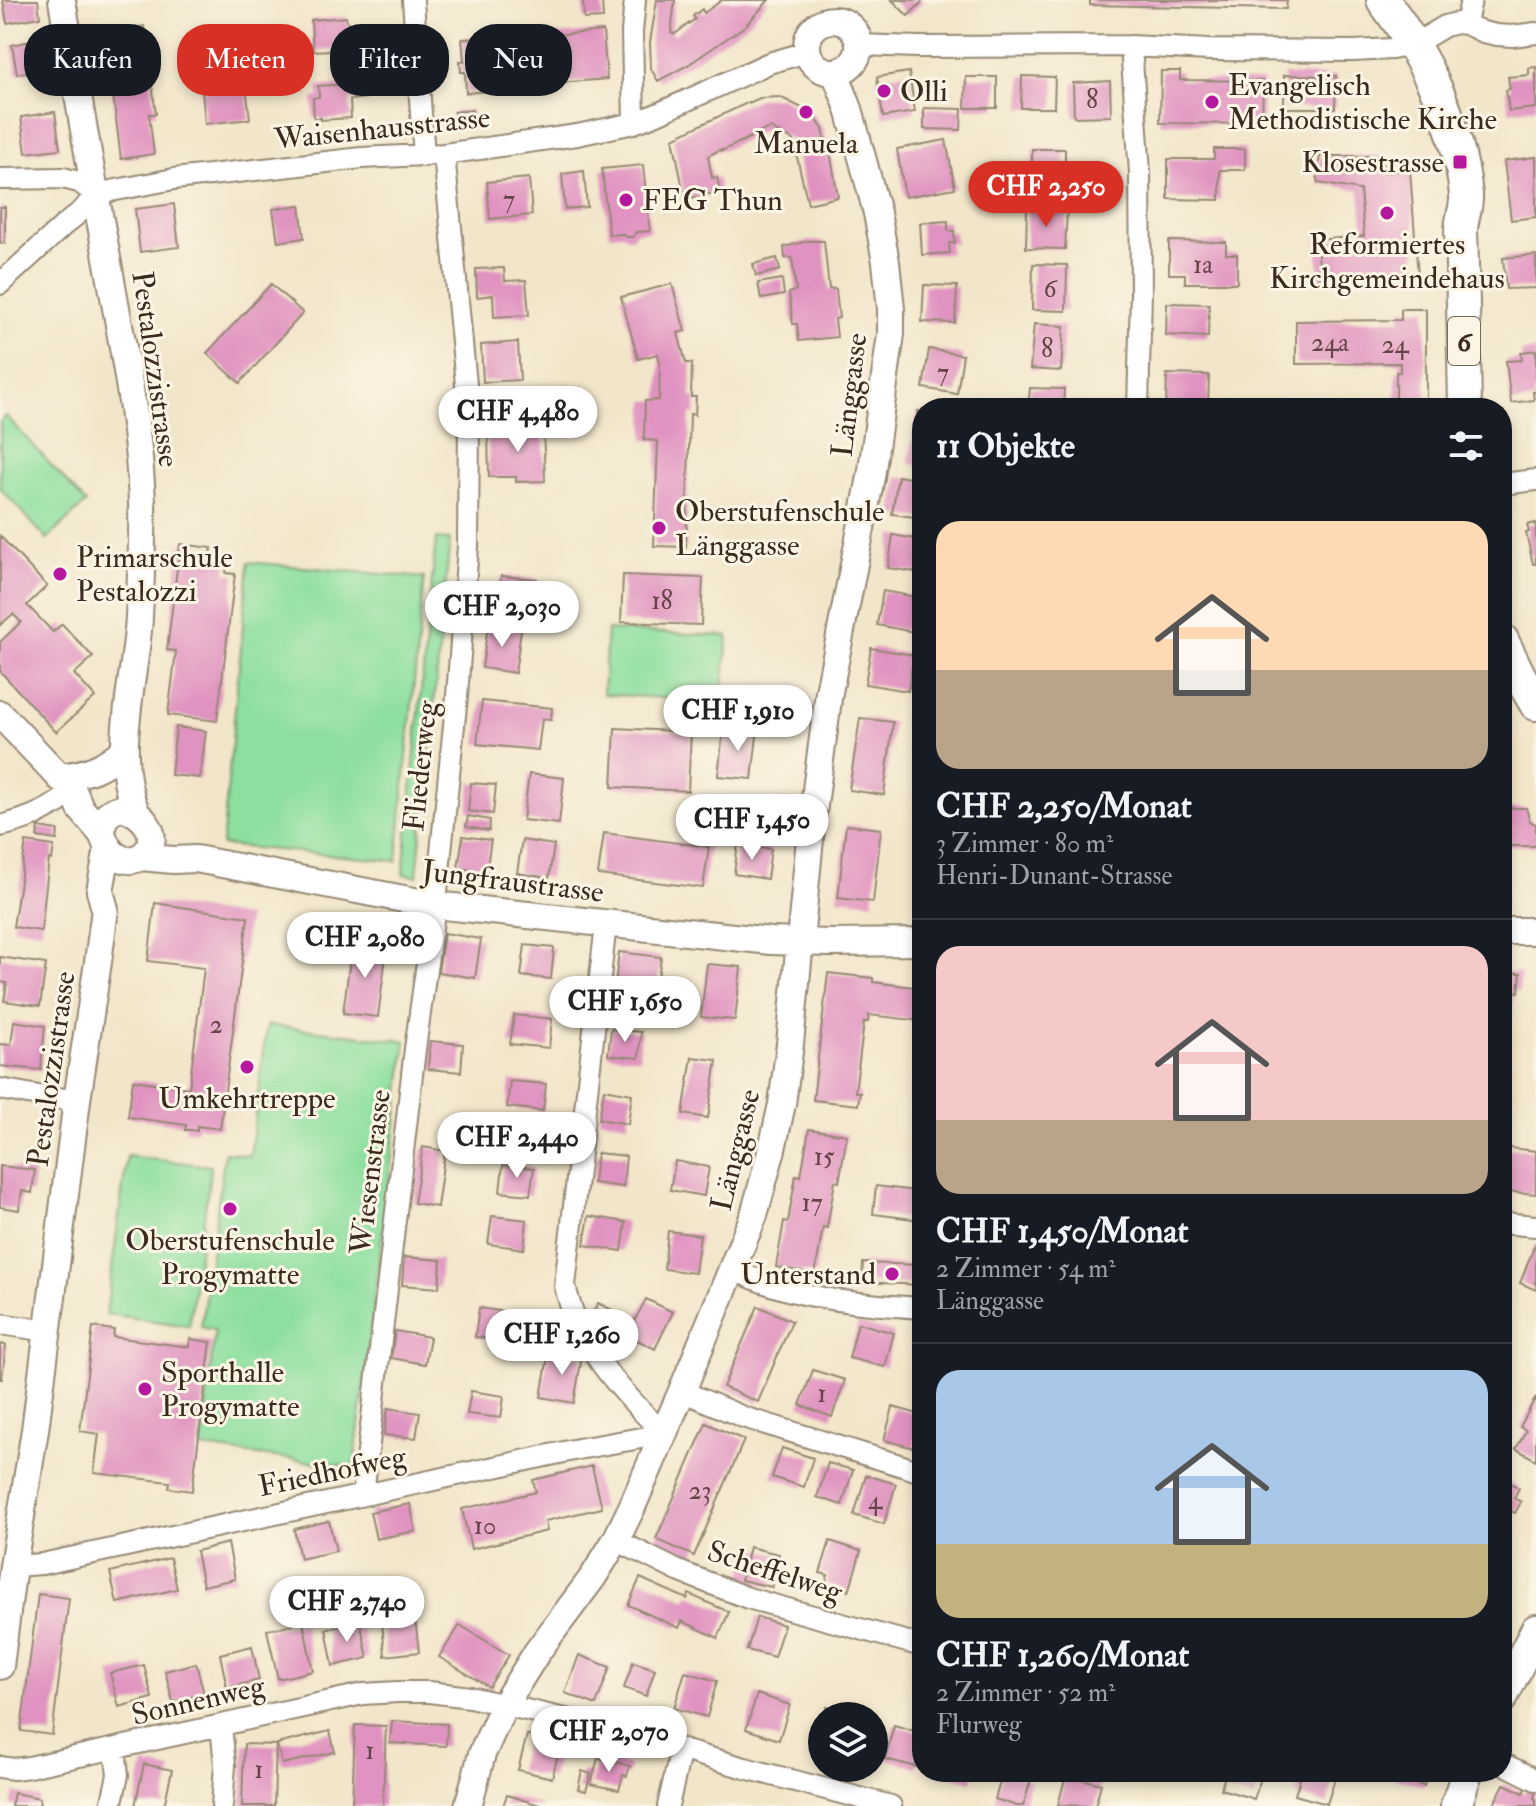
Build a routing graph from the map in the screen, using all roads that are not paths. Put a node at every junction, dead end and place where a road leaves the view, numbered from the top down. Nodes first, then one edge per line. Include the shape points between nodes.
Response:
1 (62, 0) edge
2 (413, 0) edge
3 (635, 0) edge
4 (1357, 0) edge
5 (1383, 0) edge
6 (1471, 0) edge
7 (836, 10) edge
8 (1466, 24) junction
9 (1536, 33) edge
10 (858, 45) junction
11 (1131, 46) junction
12 (1402, 47) junction
13 (807, 52) junction
14 (835, 72) junction
15 (634, 123) junction
16 (434, 155) junction
17 (0, 179) edge
18 (95, 194) junction
19 (0, 284) edge
20 (1138, 398) edge
21 (1465, 398) edge
22 (1536, 480) edge
23 (1512, 483) edge
24 (1512, 661) edge
25 (1536, 704) edge
26 (0, 714) edge
27 (124, 750) junction
28 (66, 784) junction
29 (120, 825) junction
30 (0, 826) edge
31 (137, 858) junction
32 (196, 859) junction
33 (435, 905) junction
34 (105, 909) junction
35 (606, 924) junction
36 (1512, 931) edge
37 (1536, 931) edge
38 (799, 942) junction
39 (912, 942) edge
40 (0, 1089) edge
41 (77, 1100) junction
42 (1512, 1224) edge
43 (1536, 1226) edge
44 (733, 1269) junction
45 (912, 1307) edge
46 (0, 1324) edge
47 (48, 1331) junction
48 (682, 1391) junction
49 (664, 1434) junction
50 (912, 1469) edge
51 (363, 1495) junction
52 (616, 1540) junction
53 (13, 1566) junction
54 (1536, 1630) edge
55 (912, 1643) edge
56 (0, 1666) edge
57 (1512, 1678) edge
58 (504, 1705) junction
59 (221, 1726) junction
60 (115, 1749) junction
61 (681, 1749) junction
62 (0, 1767) edge
63 (1512, 1768) edge
64 (1536, 1780) edge
65 (1464, 1782) edge
66 (111, 1806) edge
67 (222, 1806) edge
68 (468, 1806) edge
69 (668, 1806) edge
70 (891, 1806) edge
71 (1456, 1806) edge

1 - 18 street, Pestalozzistrasse
2 - 16 street, Fliederweg
3 - 15 street
4 - 12 main road, 6
5 - 12 main road, 6
6 - 8 street
7 - 10 street via 854,31
7 - 13 street via 813,29
8 - 9 street via 1497,35
8 - 12 street via 1445,26
10 - 11 street
10 - 14 street via 852,63
11 - 12 street
11 - 20 street via 1140,173
12 - 21 main road, 6 via 1461,226
13 - 14 street via 814,65
13 - 15 street, Waisenhausstrasse via 769,63
14 - 38 street, Länggasse via 877,213 891,334 871,477 829,692
15 - 16 street, Waisenhausstrasse
16 - 18 street, Waisenhausstrasse via 174,179
16 - 33 street, Fliederweg via 469,416 469,530
17 - 18 street via 63,178
18 - 19 street
18 - 27 street, Pestalozzistrasse via 126,367 142,499 139,624
22 - 23 street
24 - 25 main road
26 - 28 street
27 - 28 street
27 - 29 street, Pestalozzistrasse via 129,790
28 - 29 street via 81,809
28 - 30 street via 58,804
29 - 31 street, Jungfraustrasse via 117,856
29 - 32 street, Jungfraustrasse via 178,845
29 - 34 street, Pestalozzistrasse via 100,891
31 - 32 street, Jungfraustrasse
31 - 34 street, Pestalozzistrasse
32 - 33 street, Jungfraustrasse
33 - 35 street, Jungfraustrasse
33 - 51 street, Wiesenstrasse
34 - 41 street, Pestalozzistrasse
35 - 38 street, Jungfraustrasse
35 - 49 street via 565,1285 568,1304 590,1346
36 - 37 street
38 - 39 street, Jungfraustrasse
38 - 44 street, Länggasse via 782,1104 757,1204
40 - 41 street
41 - 47 street, Pestalozzistrasse
42 - 43 street
44 - 45 street via 760,1282 836,1300
44 - 48 street, Länggasse
46 - 47 street
47 - 53 street, Pestalozzistrasse
48 - 49 street, Länggasse
48 - 50 street via 743,1417
49 - 51 street, Friedhofweg
49 - 52 street, Länggasse
51 - 53 street, Friedhofweg
52 - 55 street, Scheffelweg via 748,1598
52 - 58 street, Länggasse
53 - 56 street, Pestalozzistrasse
54 - 57 main road
58 - 59 street, Sonnenweg via 429,1692 363,1694
58 - 61 street, Sonnenweg
58 - 68 street, Länggasse via 482,1754
59 - 60 street, Sonnenweg
59 - 67 street
60 - 62 street, Sonnenweg via 29,1767
60 - 66 street via 118,1775
61 - 69 street
61 - 70 street, Sonnenweg
63 - 64 street
65 - 71 main road

